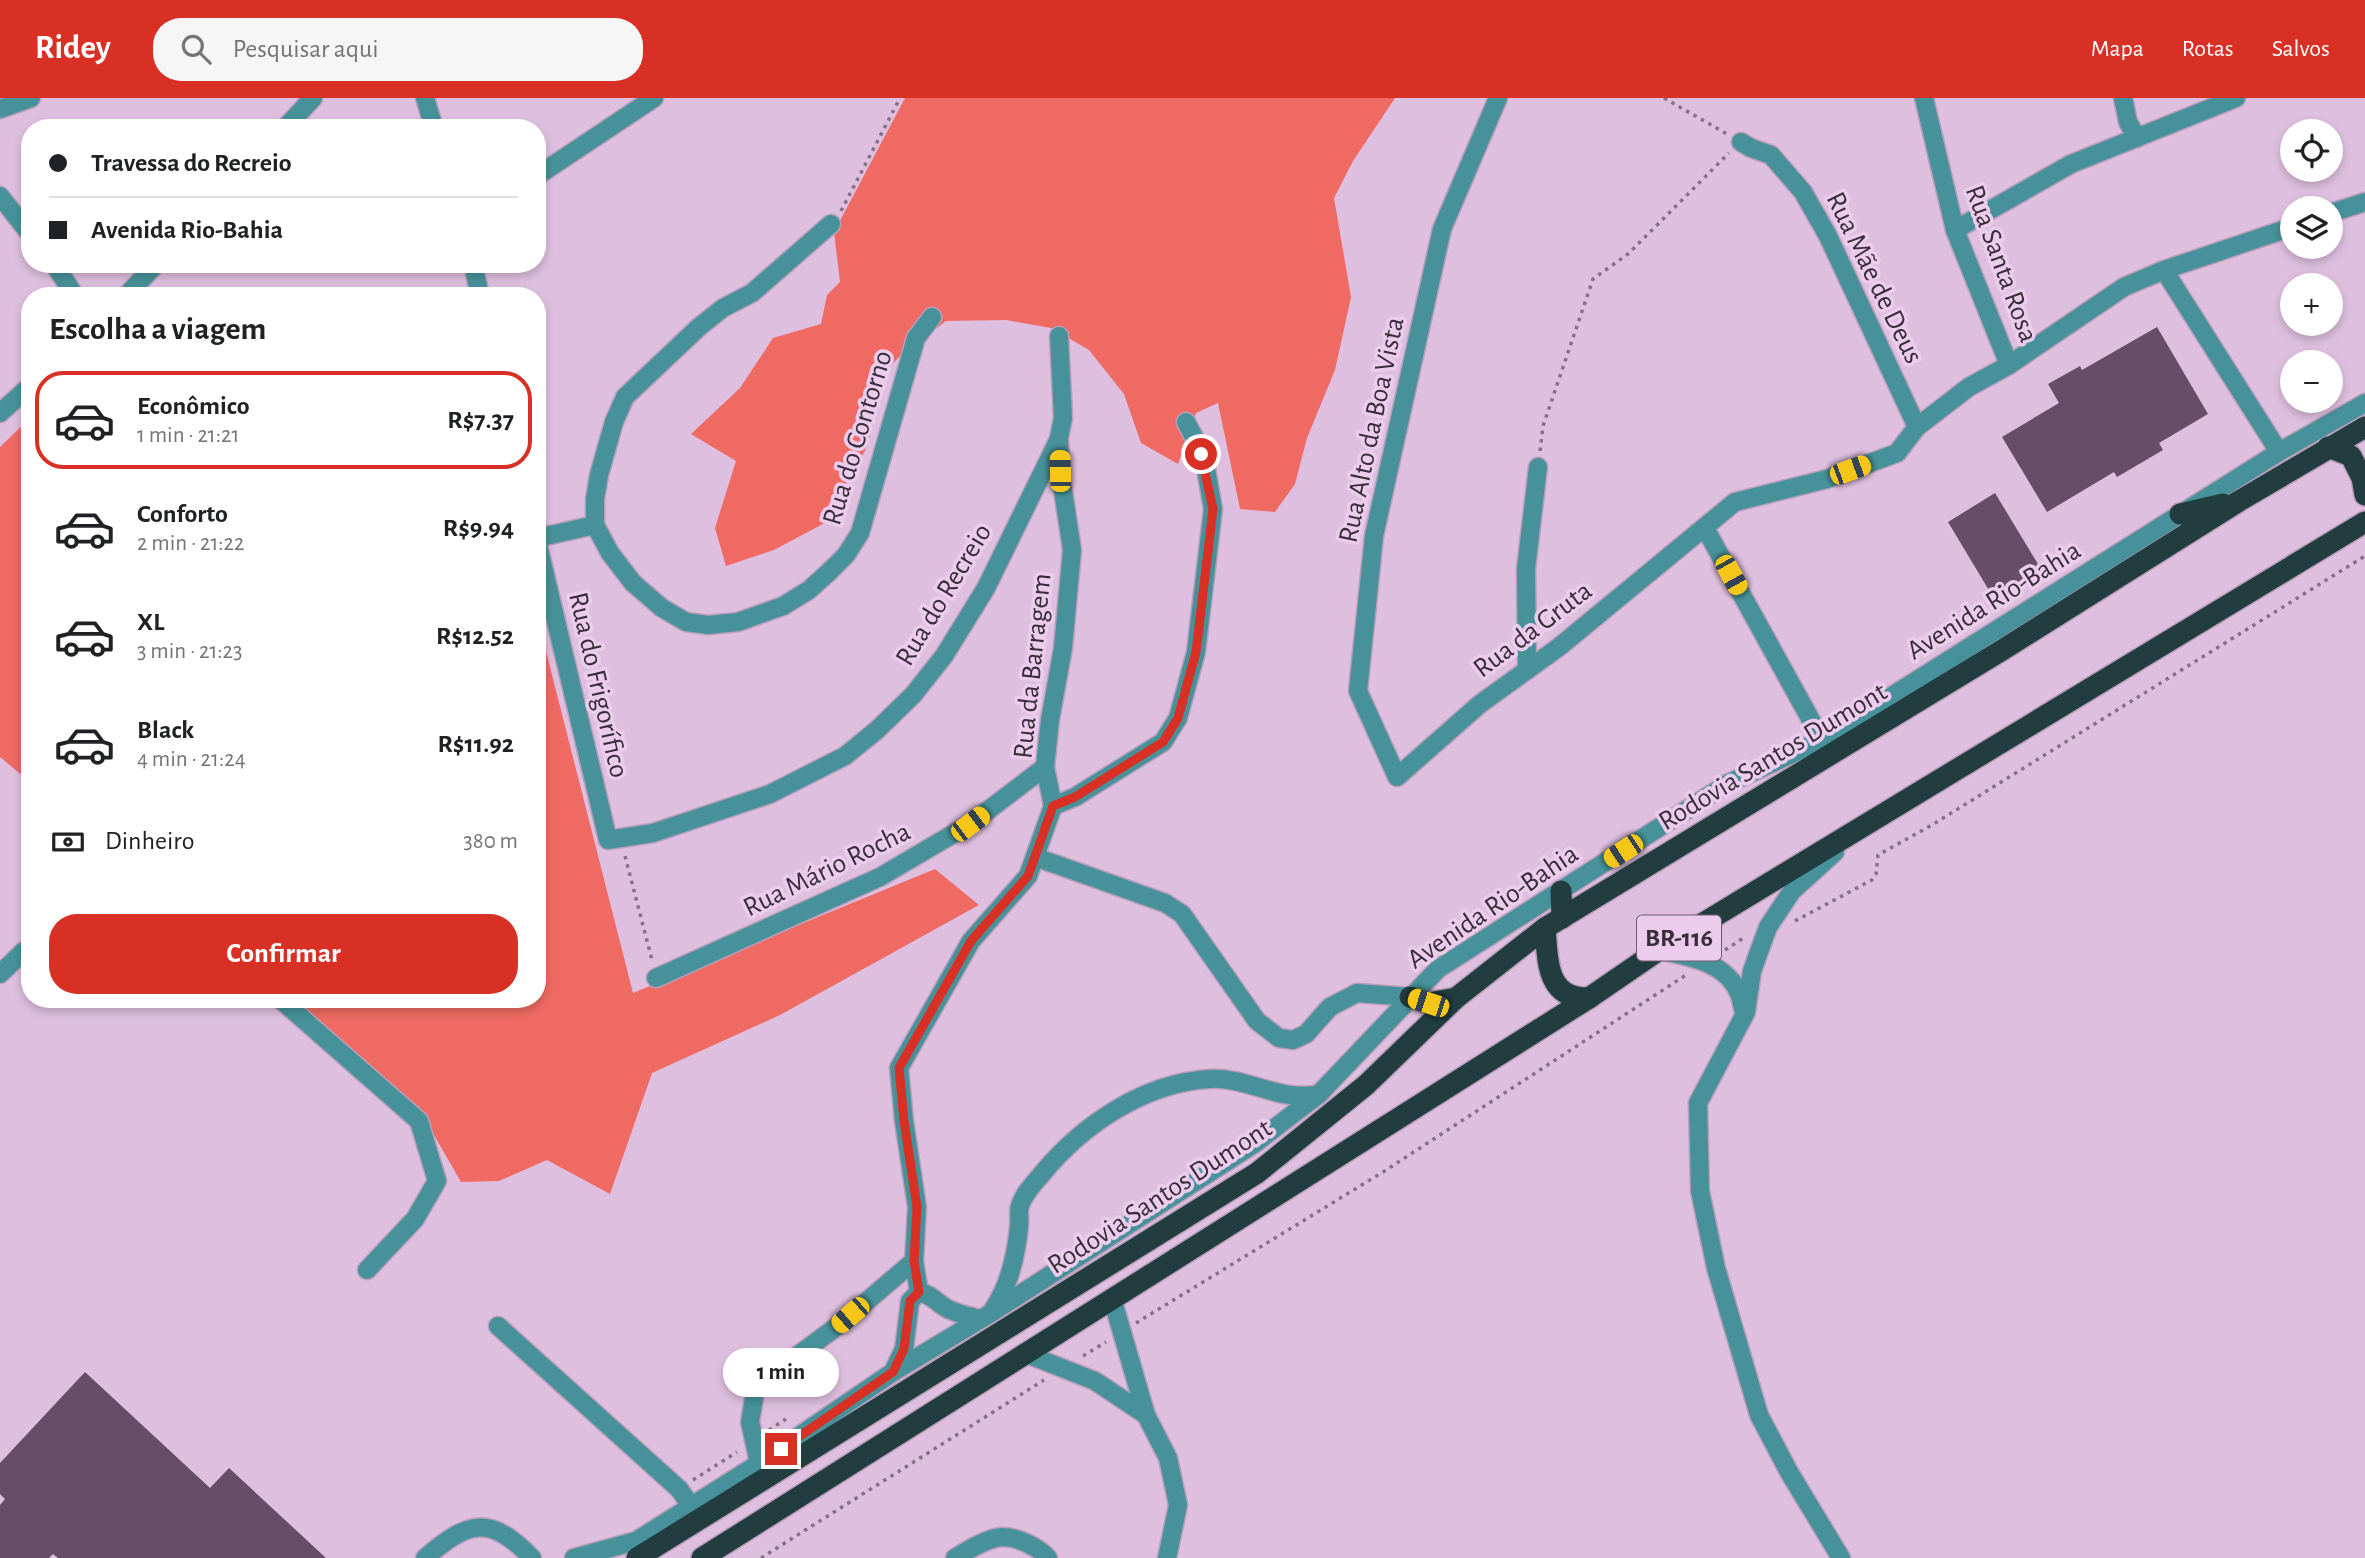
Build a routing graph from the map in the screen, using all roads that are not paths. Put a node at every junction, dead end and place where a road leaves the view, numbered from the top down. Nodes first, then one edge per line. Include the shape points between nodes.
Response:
1 (31, 98) edge
2 (313, 98) edge
3 (425, 98) edge
4 (654, 98) edge
5 (1498, 98) edge
6 (1924, 98) edge
7 (2123, 98) edge
8 (2236, 98) edge
9 (0, 109) edge
10 (293, 119) edge
11 (431, 119) edge
12 (2137, 138) junction
13 (1741, 142) road end
14 (546, 170) edge
15 (0, 196) edge
16 (2365, 202) edge
17 (2343, 210) edge
18 (21, 223) edge
19 (831, 224) road end
20 (1955, 230) junction
21 (2280, 231) edge
22 (2164, 271) junction
23 (148, 273) edge
24 (134, 287) edge
25 (932, 317) dead end
26 (1059, 336) dead end
27 (2009, 365) junction
28 (21, 394) edge
29 (2365, 403) edge
30 (0, 413) edge
31 (1186, 422) dead end
32 (1917, 427) junction
33 (2365, 428) edge
34 (1059, 438) junction
35 (2328, 447) junction
36 (2279, 452) junction
37 (1538, 467) road end
38 (2365, 495) edge
39 (2239, 500) junction
40 (2180, 514) junction
41 (2365, 522) edge
42 (595, 525) junction
43 (1705, 528) junction
44 (546, 538) edge
45 (546, 578) edge
46 (1527, 670) junction
47 (1822, 740) junction
48 (1045, 767) junction
49 (1396, 777) joint
50 (1053, 806) junction
51 (1861, 829) junction
52 (608, 840) joint
53 (1035, 857) junction
54 (1562, 891) junction
55 (1553, 923) junction
56 (1659, 950) junction
57 (21, 954) edge
58 (0, 974) edge
59 (656, 978) road end
60 (1410, 997) junction
61 (1456, 998) junction
62 (1589, 998) junction
63 (290, 1008) edge
64 (1746, 1012) junction
65 (1319, 1094) junction
66 (914, 1261) junction
67 (367, 1270) dead end
68 (919, 1292) junction
69 (1112, 1298) junction
70 (986, 1316) junction
71 (498, 1326) dead end
72 (1024, 1353) junction
73 (893, 1372) junction
74 (1146, 1415) junction
75 (761, 1471) junction
76 (700, 1509) junction
77 (425, 1558) edge
78 (532, 1558) edge
79 (574, 1558) edge
80 (637, 1558) edge
81 (702, 1558) edge
82 (956, 1558) edge
83 (1048, 1558) edge
84 (1167, 1558) edge
85 (1841, 1558) edge

1 - 9 street
2 - 10 street
3 - 11 street
4 - 14 street
5 - 49 street, Rua Alto da Boa Vista via 1442,229 1374,536 1358,691
6 - 20 street, Rua Santa Rosa
7 - 12 street
8 - 12 street
12 - 20 street via 2071,164
13 - 32 street, Rua Mãe de Deus via 1771,155 1803,192
15 - 18 street
16 - 17 street
19 - 42 street via 752,293 699,327 625,397 600,475
20 - 27 street, Rua Santa Rosa
21 - 22 street, Rua da Gruta
22 - 27 street, Rua da Gruta via 2124,287
22 - 36 street
23 - 24 street
25 - 42 street, Rua do Contorno via 916,338 860,533 846,555 809,590 783,606 738,622 685,622 633,583
26 - 34 street, Rua da Barragem via 1063,418
27 - 32 street, Rua da Gruta via 1969,387
28 - 30 street
29 - 36 street, Avenida Rio-Bahia
31 - 50 street via 1206,470 1213,509 1196,652 1178,718 1163,742
32 - 43 street, Rua da Gruta via 1897,453 1827,479 1735,502
33 - 35 highway, Rodovia Santos Dumont / BR-116
34 - 48 street, Rua da Barragem via 1072,550
34 - 52 street, Rua do Recreio via 986,588 944,656 886,722 845,756 770,794 653,833
35 - 38 highway via 2351,456
35 - 39 highway, Rodovia Santos Dumont / BR-116
36 - 40 street, Avenida Rio-Bahia
37 - 46 street via 1526,569
39 - 40 highway
39 - 55 highway, Rodovia Santos Dumont / BR-116
40 - 47 street, Avenida Rio-Bahia
41 - 51 highway, Rodovia Santos Dumont / BR-116
42 - 44 street
43 - 46 street, Rua da Gruta
43 - 47 street
45 - 52 street, Rua do Frigorífico
46 - 49 street, Rua da Gruta
47 - 54 street, Avenida Rio-Bahia via 1727,784
48 - 50 street, Rua da Barragem
48 - 59 street, Rua Mário Rocha via 970,824 880,877
50 - 53 street
51 - 56 highway, Rodovia Santos Dumont / BR-116
51 - 64 street via 1807,875 1779,908 1752,971
53 - 60 street via 1166,903 1182,914 1257,1021 1279,1038 1293,1040 1306,1034 1330,1007 1357,993
53 - 66 street via 1028,876 971,941 899,1068 917,1207
54 - 55 highway
54 - 60 street, Avenida Rio-Bahia via 1438,969
55 - 61 highway, Rodovia Santos Dumont / BR-116
55 - 62 highway via 1549,966 1557,988 1575,998
56 - 62 highway, Rodovia Santos Dumont / BR-116
56 - 64 street via 1706,962 1723,973 1740,994
57 - 58 street
60 - 61 highway via 1428,1003
60 - 65 street, Avenida Rio-Bahia
61 - 75 highway, Rodovia Santos Dumont / BR-116 via 1366,1084 1257,1173
62 - 69 highway, Rodovia Santos Dumont / BR-116
63 - 67 street via 419,1121 437,1181 415,1219
64 - 85 street via 1698,1103 1700,1191 1716,1268 1759,1415
65 - 70 street, Avenida Rio-Bahia via 1254,1144
65 - 70 street via 1285,1094 1210,1079 1148,1095 1091,1126 1052,1162 1020,1205 1013,1266 1005,1292
66 - 68 street
66 - 75 street via 839,1325 756,1386 750,1422
68 - 70 street via 947,1308
68 - 73 street via 910,1301 904,1349
69 - 72 highway, Rodovia Santos Dumont / BR-116
69 - 74 street
70 - 73 street, Avenida Rio-Bahia
71 - 76 street
72 - 74 street via 1095,1381
72 - 81 highway, Rodovia Santos Dumont / BR-116
73 - 75 street, Avenida Rio-Bahia
74 - 84 street via 1168,1458 1178,1505
75 - 76 highway, Rodovia Santos Dumont / BR-116
76 - 79 street via 636,1541
76 - 80 highway, Rodovia Santos Dumont / BR-116
77 - 78 street via 449,1536 471,1527 495,1529
82 - 83 street via 1002,1537 1025,1542

